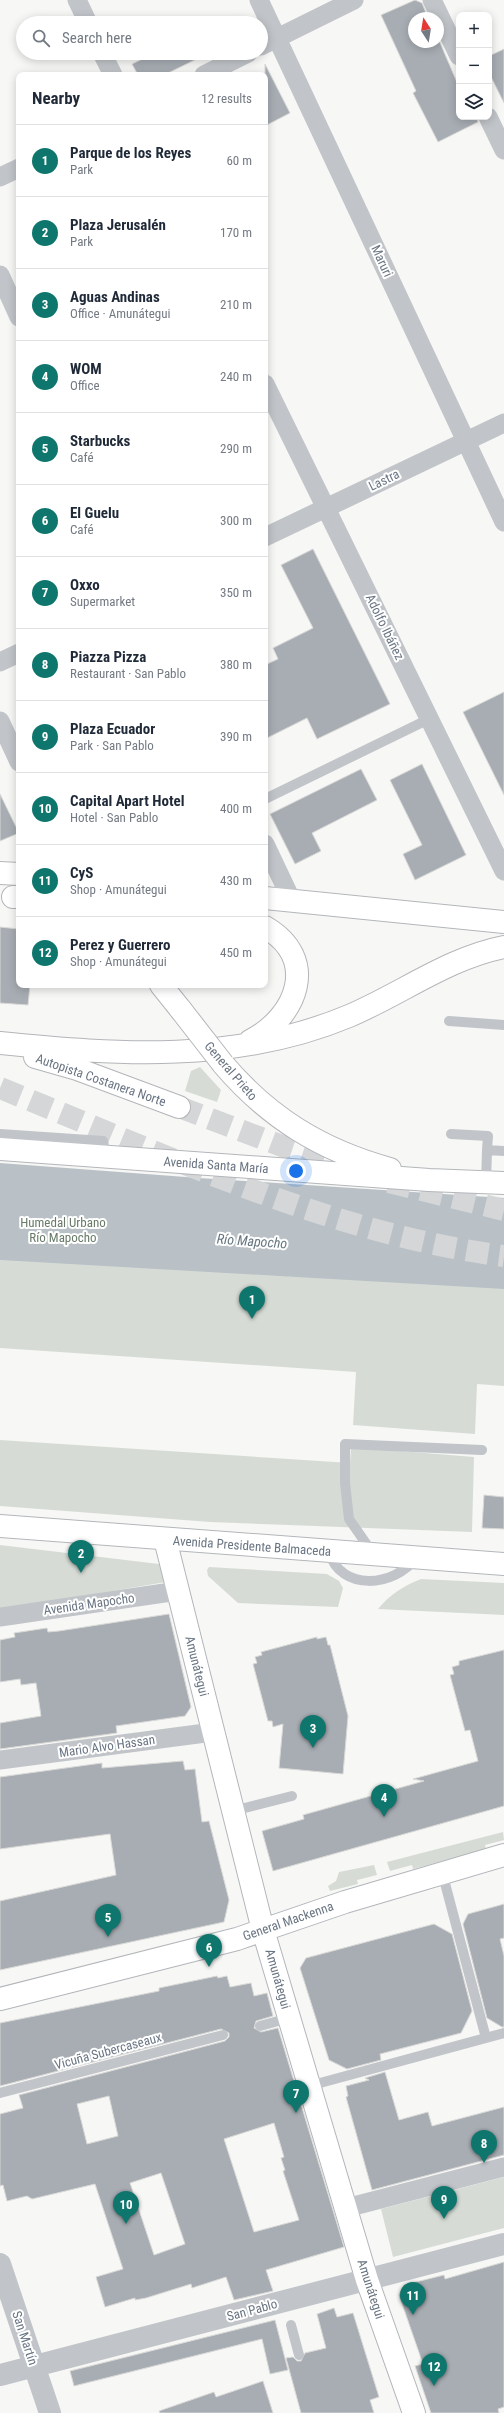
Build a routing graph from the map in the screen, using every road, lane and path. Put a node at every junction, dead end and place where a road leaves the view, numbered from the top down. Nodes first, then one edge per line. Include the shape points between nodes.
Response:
1 (76, 0) edge
2 (259, 0) edge
3 (354, 0) edge
4 (432, 0) edge
5 (84, 16) edge
6 (263, 16) edge
7 (269, 42) edge
8 (456, 50) edge
9 (106, 60) edge
10 (234, 60) edge
11 (112, 72) edge
12 (210, 72) edge
13 (489, 120) edge
14 (504, 150) edge
15 (16, 169) edge
16 (0, 177) edge
17 (0, 275) edge
18 (16, 310) edge
19 (268, 390) edge
20 (504, 423) edge
21 (466, 441) junction
22 (326, 508) junction
23 (504, 522) edge
24 (268, 536) edge
25 (16, 654) edge
26 (0, 662) edge
27 (429, 719) junction
28 (0, 721) edge
29 (16, 756) edge
30 (268, 798) edge
31 (268, 850) edge
32 (504, 871) edge
33 (0, 873) edge
34 (16, 874) edge
35 (268, 898) edge
36 (292, 901) junction
37 (504, 922) edge
38 (268, 930) edge
39 (504, 947) edge
40 (163, 988) edge
41 (449, 1020) dead end
42 (504, 1025) edge
43 (0, 1043) edge
44 (0, 1048) edge
45 (239, 1048) junction
46 (179, 1107) tunnel mouth
47 (0, 1134) edge
48 (452, 1134) dead end
49 (0, 1149) edge
50 (487, 1150) junction
51 (504, 1151) edge
52 (106, 1157) junction
53 (429, 1180) junction
54 (495, 1183) edge
55 (482, 1450) dead end
56 (0, 1526) edge
57 (165, 1539) junction
58 (329, 1552) junction
59 (373, 1555) junction
60 (416, 1558) junction
61 (504, 1564) edge
62 (178, 1591) junction
63 (0, 1617) edge
64 (213, 1732) junction
65 (0, 1760) edge
66 (292, 1796) dead end
67 (233, 1812) junction
68 (504, 1855) edge
69 (442, 1872) junction
70 (263, 1930) junction
71 (0, 1999) edge
72 (289, 2018) junction
73 (260, 2026) dead end
74 (504, 2033) edge
75 (223, 2035) dead end
76 (486, 2038) junction
77 (309, 2086) junction
78 (0, 2093) edge
79 (504, 2167) edge
80 (346, 2208) junction
81 (504, 2244) edge
82 (0, 2264) edge
83 (367, 2280) junction
84 (291, 2325) dead end
85 (299, 2355) dead end
86 (34, 2367) junction
87 (0, 2375) edge
88 (50, 2413) edge
89 (414, 2413) edge

1 - 5 street
2 - 6 street, Maruri
3 - 7 street
4 - 8 street
7 - 21 street, Maruri
9 - 11 street
10 - 12 street
13 - 14 street
15 - 16 street
17 - 18 street
19 - 22 street, Adolfo Ibáñez
20 - 21 street, Lastra
21 - 22 street, Lastra
21 - 23 street, Maruri
22 - 24 street, Lastra
22 - 27 street, Adolfo Ibáñez
25 - 26 street
27 - 30 lane
27 - 32 street, Adolfo Ibáñez
28 - 29 street
31 - 36 street
33 - 34 main road
35 - 36 main road
36 - 37 main road
38 - 45 main road via 281,939 292,958 297,976 294,996 277,1023
39 - 45 main road via 454,964 351,1016 290,1036
40 - 53 main road, General Prieto, bridge via 253,1098 301,1133 359,1159
41 - 42 lane
43 - 45 main road via 143,1054
44 - 46 main road, Autopista Costanera Norte via 77,1069
47 - 52 lane via 103,1141
48 - 50 lane via 488,1136
49 - 52 main road, Avenida Santa María
50 - 51 lane
50 - 54 lane
52 - 53 main road, Avenida Santa María
53 - 54 main road, Avenida Santa María
55 - 59 lane via 345,1444 345,1483 349,1519
56 - 57 main road, Avenida Presidente Balmaceda
57 - 58 main road, Avenida Presidente Balmaceda
57 - 62 main road, Amunátegui
58 - 59 main road, Avenida Presidente Balmaceda
58 - 60 lane via 332,1562 339,1571 367,1581 400,1574
59 - 60 main road, Avenida Presidente Balmaceda
60 - 61 main road, Avenida Presidente Balmaceda
62 - 63 street, Avenida Mapocho
62 - 64 main road, Amunátegui
64 - 65 street, Mario Alvo Hassan
64 - 67 main road, Amunátegui
66 - 67 lane
67 - 70 main road, Amunátegui
68 - 69 main road, General Mackenna
69 - 70 main road, General Mackenna
69 - 76 lane
70 - 71 main road, General Mackenna via 237,1939
70 - 72 main road, Amunátegui
72 - 73 lane
72 - 77 main road, Amunátegui
74 - 76 lane
75 - 78 lane, Vicuña Subercaseaux
76 - 77 lane
77 - 80 main road, Amunátegui
79 - 80 street
80 - 83 main road, Amunátegui
81 - 83 street, San Pablo
82 - 86 street, San Martín
83 - 86 street, San Pablo
83 - 89 main road, Amunátegui
84 - 85 lane
86 - 87 street, San Pablo
86 - 88 street, San Martín

